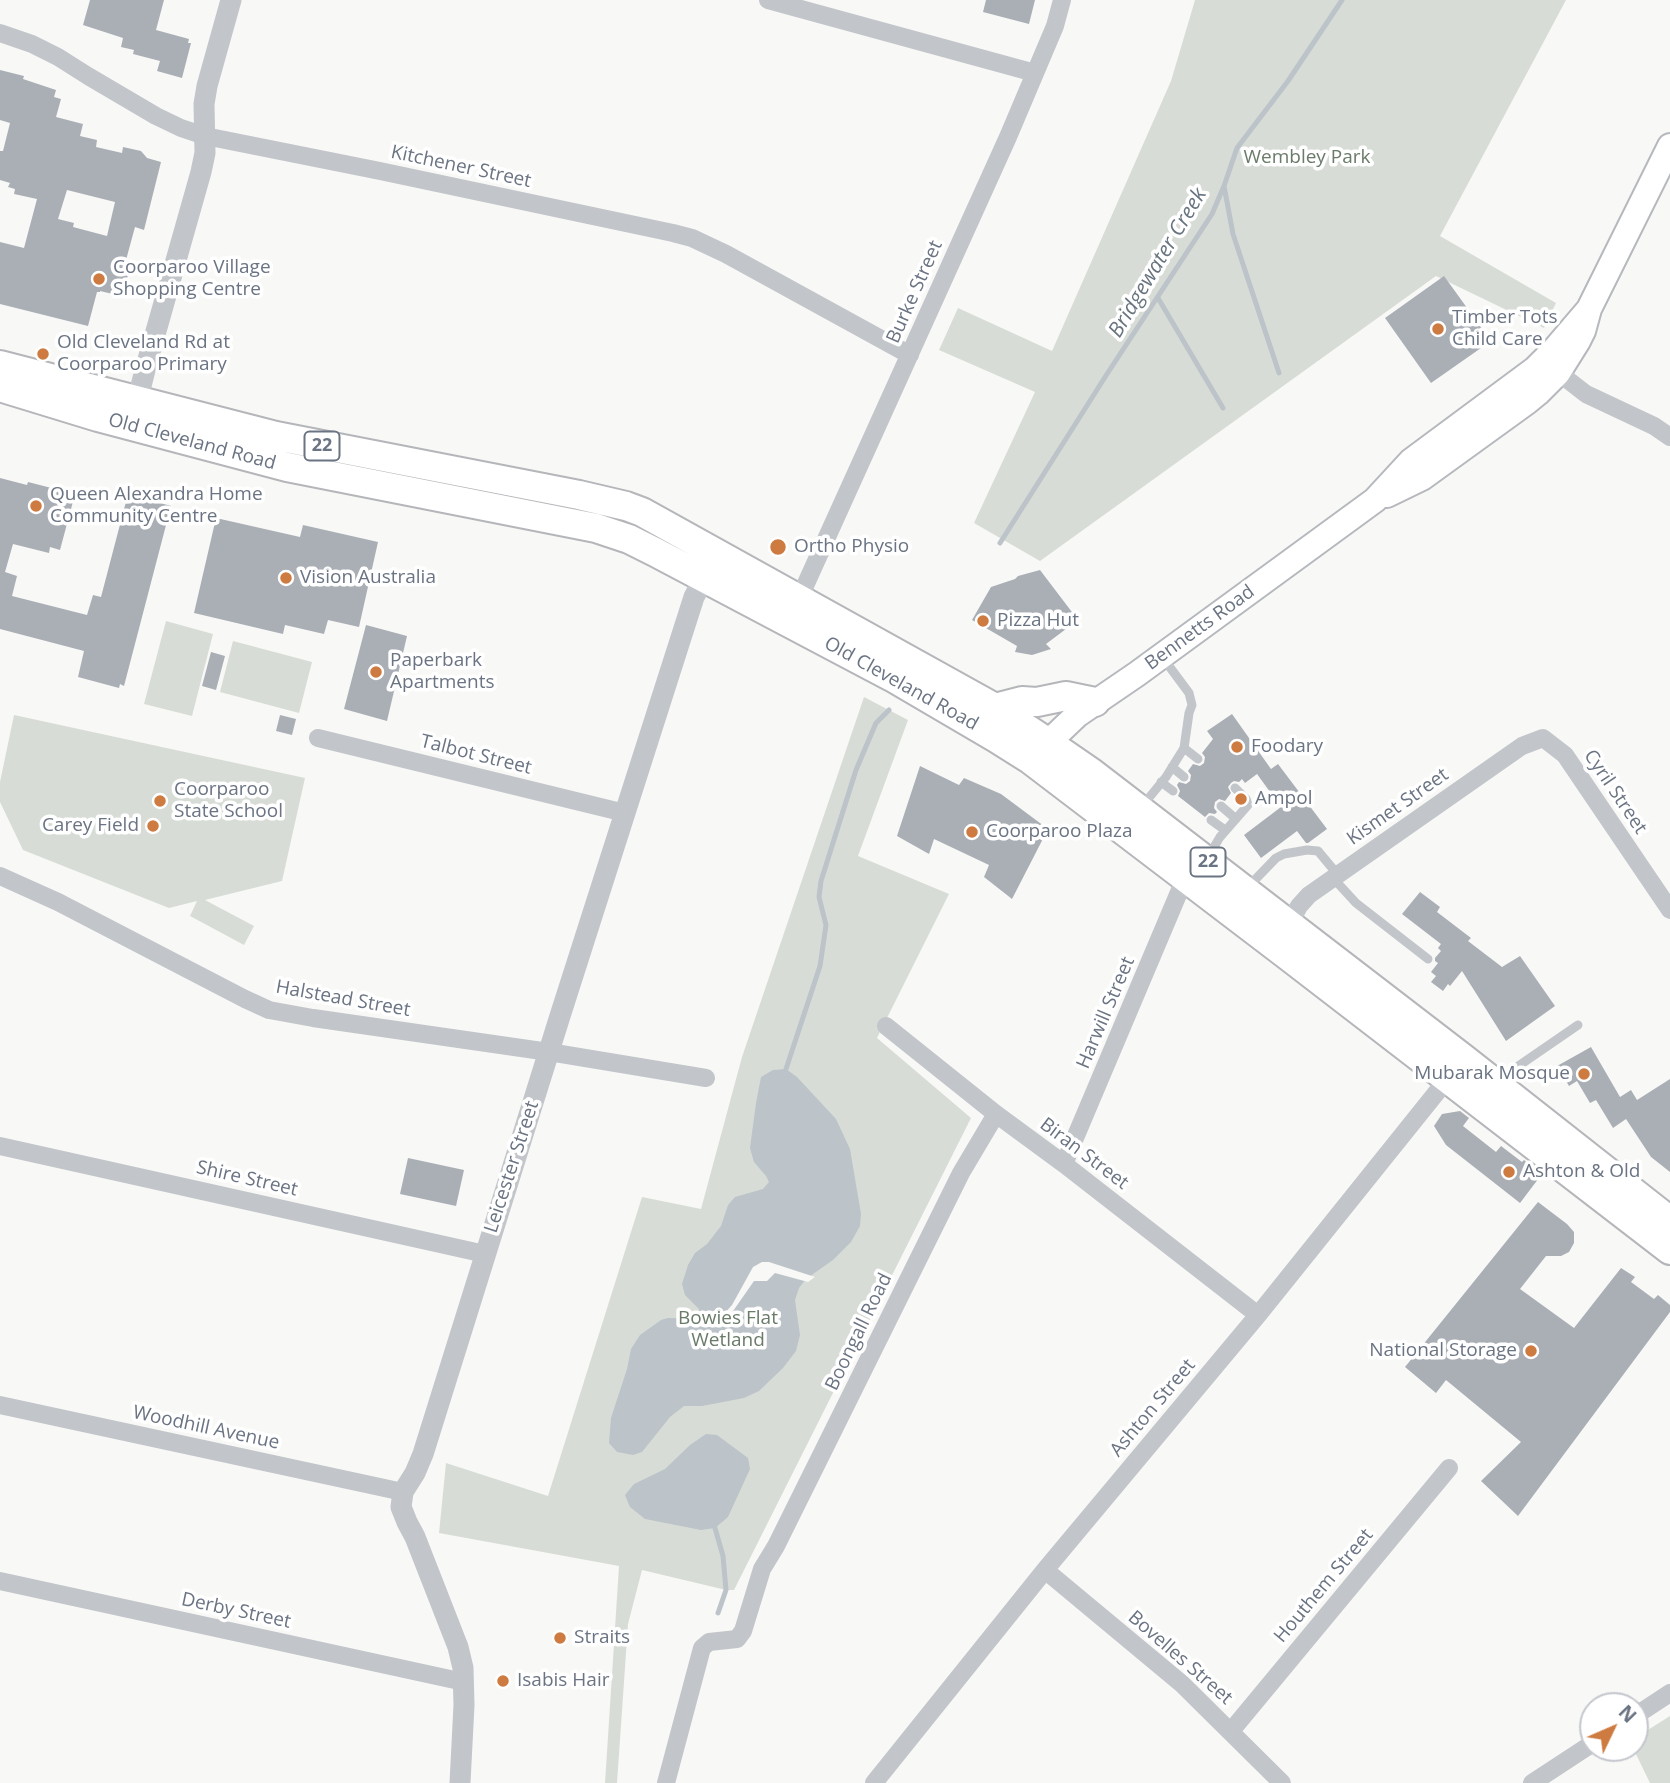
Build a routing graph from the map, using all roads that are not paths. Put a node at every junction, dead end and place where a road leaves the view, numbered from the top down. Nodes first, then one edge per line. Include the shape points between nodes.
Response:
1 (231, 0) edge
2 (768, 0) edge
3 (1062, 0) edge
4 (0, 33) edge
5 (1035, 73) junction
6 (205, 136) junction
7 (1670, 146) edge
8 (910, 355) junction
9 (0, 365) edge
10 (1551, 367) junction
11 (0, 387) edge
12 (135, 414) junction
13 (1670, 437) edge
14 (711, 566) junction
15 (799, 599) junction
16 (1161, 656) junction
17 (1095, 702) junction
18 (995, 708) junction
19 (318, 738) dead end
20 (1543, 738) joint
21 (1184, 748) junction
22 (1039, 751) junction
23 (1198, 759) dead end
24 (1172, 768) junction
25 (1184, 777) dead end
26 (1161, 782) junction
27 (1235, 788) dead end
28 (1173, 791) dead end
29 (1221, 806) dead end
30 (1139, 810) junction
31 (625, 813) junction
32 (1236, 818) junction
33 (1211, 820) dead end
34 (1225, 830) junction
35 (1213, 866) junction
36 (0, 876) edge
37 (1336, 877) junction
38 (1185, 878) junction
39 (1245, 890) junction
40 (1670, 910) edge
41 (1289, 925) junction
42 (1428, 960) dead end
43 (1578, 1025) dead end
44 (886, 1026) dead end
45 (549, 1052) junction
46 (1456, 1069) junction
47 (706, 1078) dead end
48 (1494, 1083) junction
49 (996, 1114) junction
50 (0, 1146) edge
51 (1065, 1164) junction
52 (1670, 1221) edge
53 (1670, 1250) edge
54 (485, 1254) junction
55 (1258, 1315) junction
56 (0, 1405) edge
57 (1449, 1468) dead end
58 (403, 1492) junction
59 (1045, 1570) junction
60 (0, 1581) edge
61 (464, 1682) junction
62 (1670, 1693) edge
63 (1649, 1707) edge
64 (1231, 1731) junction
65 (1579, 1752) edge
66 (460, 1783) edge
67 (666, 1783) edge
68 (874, 1783) edge
69 (1282, 1783) edge
70 (1532, 1783) edge

1 - 6 street via 207,86
2 - 5 street
3 - 5 street, Burke Street
4 - 6 street, Kitchener Street via 58,57 156,116
5 - 8 street, Burke Street
6 - 8 street, Kitchener Street via 692,238
6 - 12 street via 201,172
7 - 10 main road, Bennetts Road via 1589,309
8 - 15 street, Burke Street
9 - 12 highway, Old Cleveland Road / 22
10 - 13 street via 1586,394
10 - 16 main road, Bennetts Road via 1516,384 1411,461 1374,500
11 - 12 highway, Old Cleveland Road / 22 via 58,406
12 - 14 highway, Old Cleveland Road / 22 via 276,436 626,506 650,516
14 - 15 highway, Old Cleveland Road / 22
14 - 22 highway, Old Cleveland Road / 22 via 996,738
14 - 31 street, Leicester Street via 694,597
15 - 18 highway, Old Cleveland Road / 22
16 - 17 main road, Bennetts Road
16 - 21 lane via 1192,699
17 - 18 highway via 1066,696
17 - 22 main road, Bennetts Road
18 - 22 highway, Old Cleveland Road / 22
19 - 31 street, Talbot Street
20 - 37 street, Kismet Street via 1522,746
20 - 40 street, Cyril Street via 1564,755
21 - 23 lane
21 - 24 lane
22 - 30 highway, Old Cleveland Road / 22 via 1092,773
22 - 38 highway, Old Cleveland Road / 22
24 - 25 lane
24 - 26 lane
26 - 28 lane
26 - 30 lane
27 - 32 lane via 1248,805
29 - 32 lane
30 - 35 highway, Old Cleveland Road / 22
31 - 45 street, Leicester Street
32 - 34 lane
33 - 34 lane
34 - 35 lane via 1214,847
35 - 39 highway, Old Cleveland Road / 22
36 - 45 street, Halstead Street via 269,1010
37 - 39 lane via 1318,852 1307,850 1276,858
37 - 41 street, Kismet Street via 1304,900
37 - 42 lane via 1356,903
38 - 46 highway, Old Cleveland Road / 22
38 - 51 street, Harwill Street
39 - 41 highway, Old Cleveland Road / 22
41 - 46 highway, Old Cleveland Road / 22
43 - 48 lane
44 - 49 street, Biran Street
45 - 47 street, Halstead Street
45 - 54 street, Leicester Street
46 - 48 highway, Old Cleveland Road / 22
46 - 53 highway, Old Cleveland Road / 22
46 - 55 street, Ashton Street
48 - 52 highway, Old Cleveland Road / 22
49 - 51 street, Biran Street
49 - 67 street, Boongall Road via 961,1174 762,1569 743,1631 737,1639 709,1642 702,1648
50 - 54 street, Shire Street
51 - 55 street, Biran Street
54 - 58 street, Leicester Street via 423,1454
55 - 59 street, Ashton Street
56 - 58 street, Woodhill Avenue
57 - 64 street, Houthem Street
58 - 61 street via 401,1507 458,1647
59 - 64 street, Bovelles Street
59 - 68 street, Ashton Street
60 - 61 street, Derby Street
61 - 66 street
62 - 63 street
64 - 69 street, Bovelles Street
65 - 70 street

